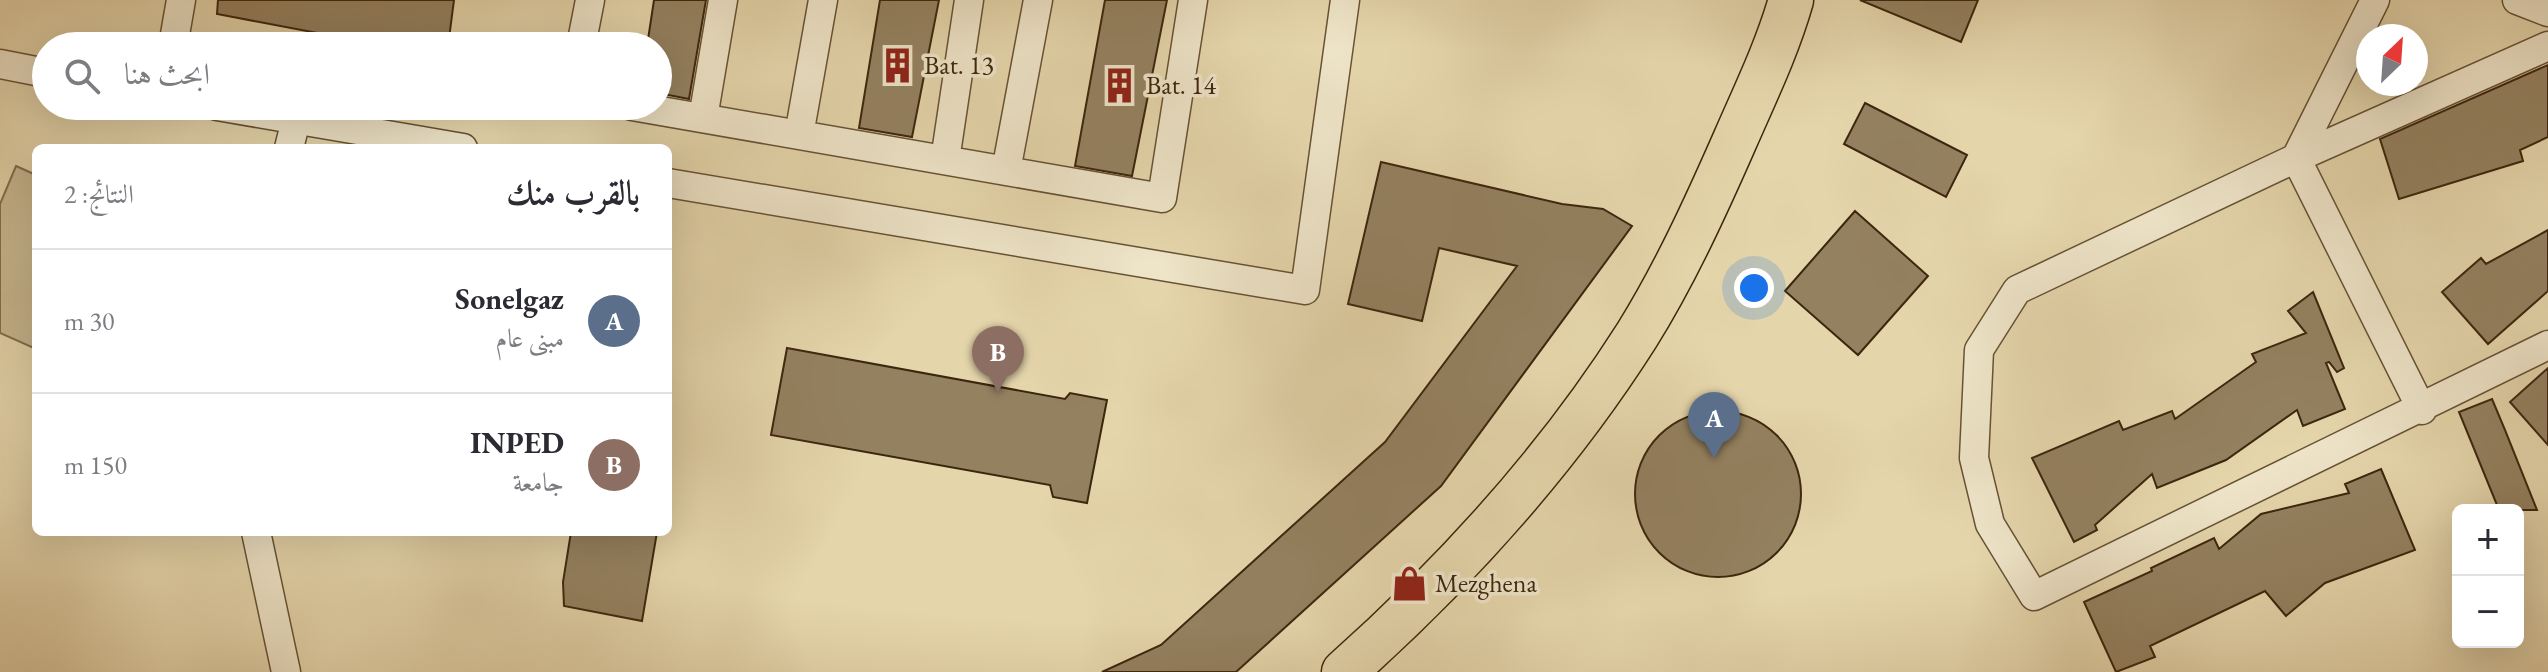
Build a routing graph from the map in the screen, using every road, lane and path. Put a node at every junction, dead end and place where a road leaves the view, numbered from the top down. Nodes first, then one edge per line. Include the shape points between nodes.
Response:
1 (181, 0) edge
2 (590, 0) edge
3 (723, 0) edge
4 (823, 0) edge
5 (969, 0) edge
6 (1038, 0) edge
7 (1193, 0) edge
8 (1345, 0) edge
9 (1791, 0) edge
10 (2375, 0) edge
11 (2517, 0) edge
12 (2548, 12) edge
13 (175, 32) edge
14 (584, 32) edge
15 (2548, 46) edge
16 (0, 64) edge
17 (32, 70) edge
18 (672, 113) edge
19 (703, 118) junction
20 (296, 120) joint
21 (799, 135) junction
22 (290, 144) edge
23 (439, 144) edge
24 (2296, 158) junction
25 (945, 160) junction
26 (1006, 171) junction
27 (672, 184) edge
28 (2548, 345) edge
29 (2422, 410) junction
30 (257, 536) edge
31 (286, 672) edge
32 (1344, 672) edge

1 - 13 street
2 - 14 street
3 - 19 street
4 - 21 street
5 - 25 street
6 - 26 street
7 - 26 street via 1162,198
8 - 27 street via 1305,290
9 - 32 main road via 1780,38 1707,203 1637,334 1537,472 1424,601
10 - 24 street
11 - 12 street
15 - 24 street
16 - 17 street
18 - 19 street
19 - 21 street
20 - 22 street
20 - 23 street
21 - 25 street
24 - 29 street
24 - 29 street via 2017,290 1979,350 1974,458 1990,524 2034,596
25 - 26 street
28 - 29 street
30 - 31 street

